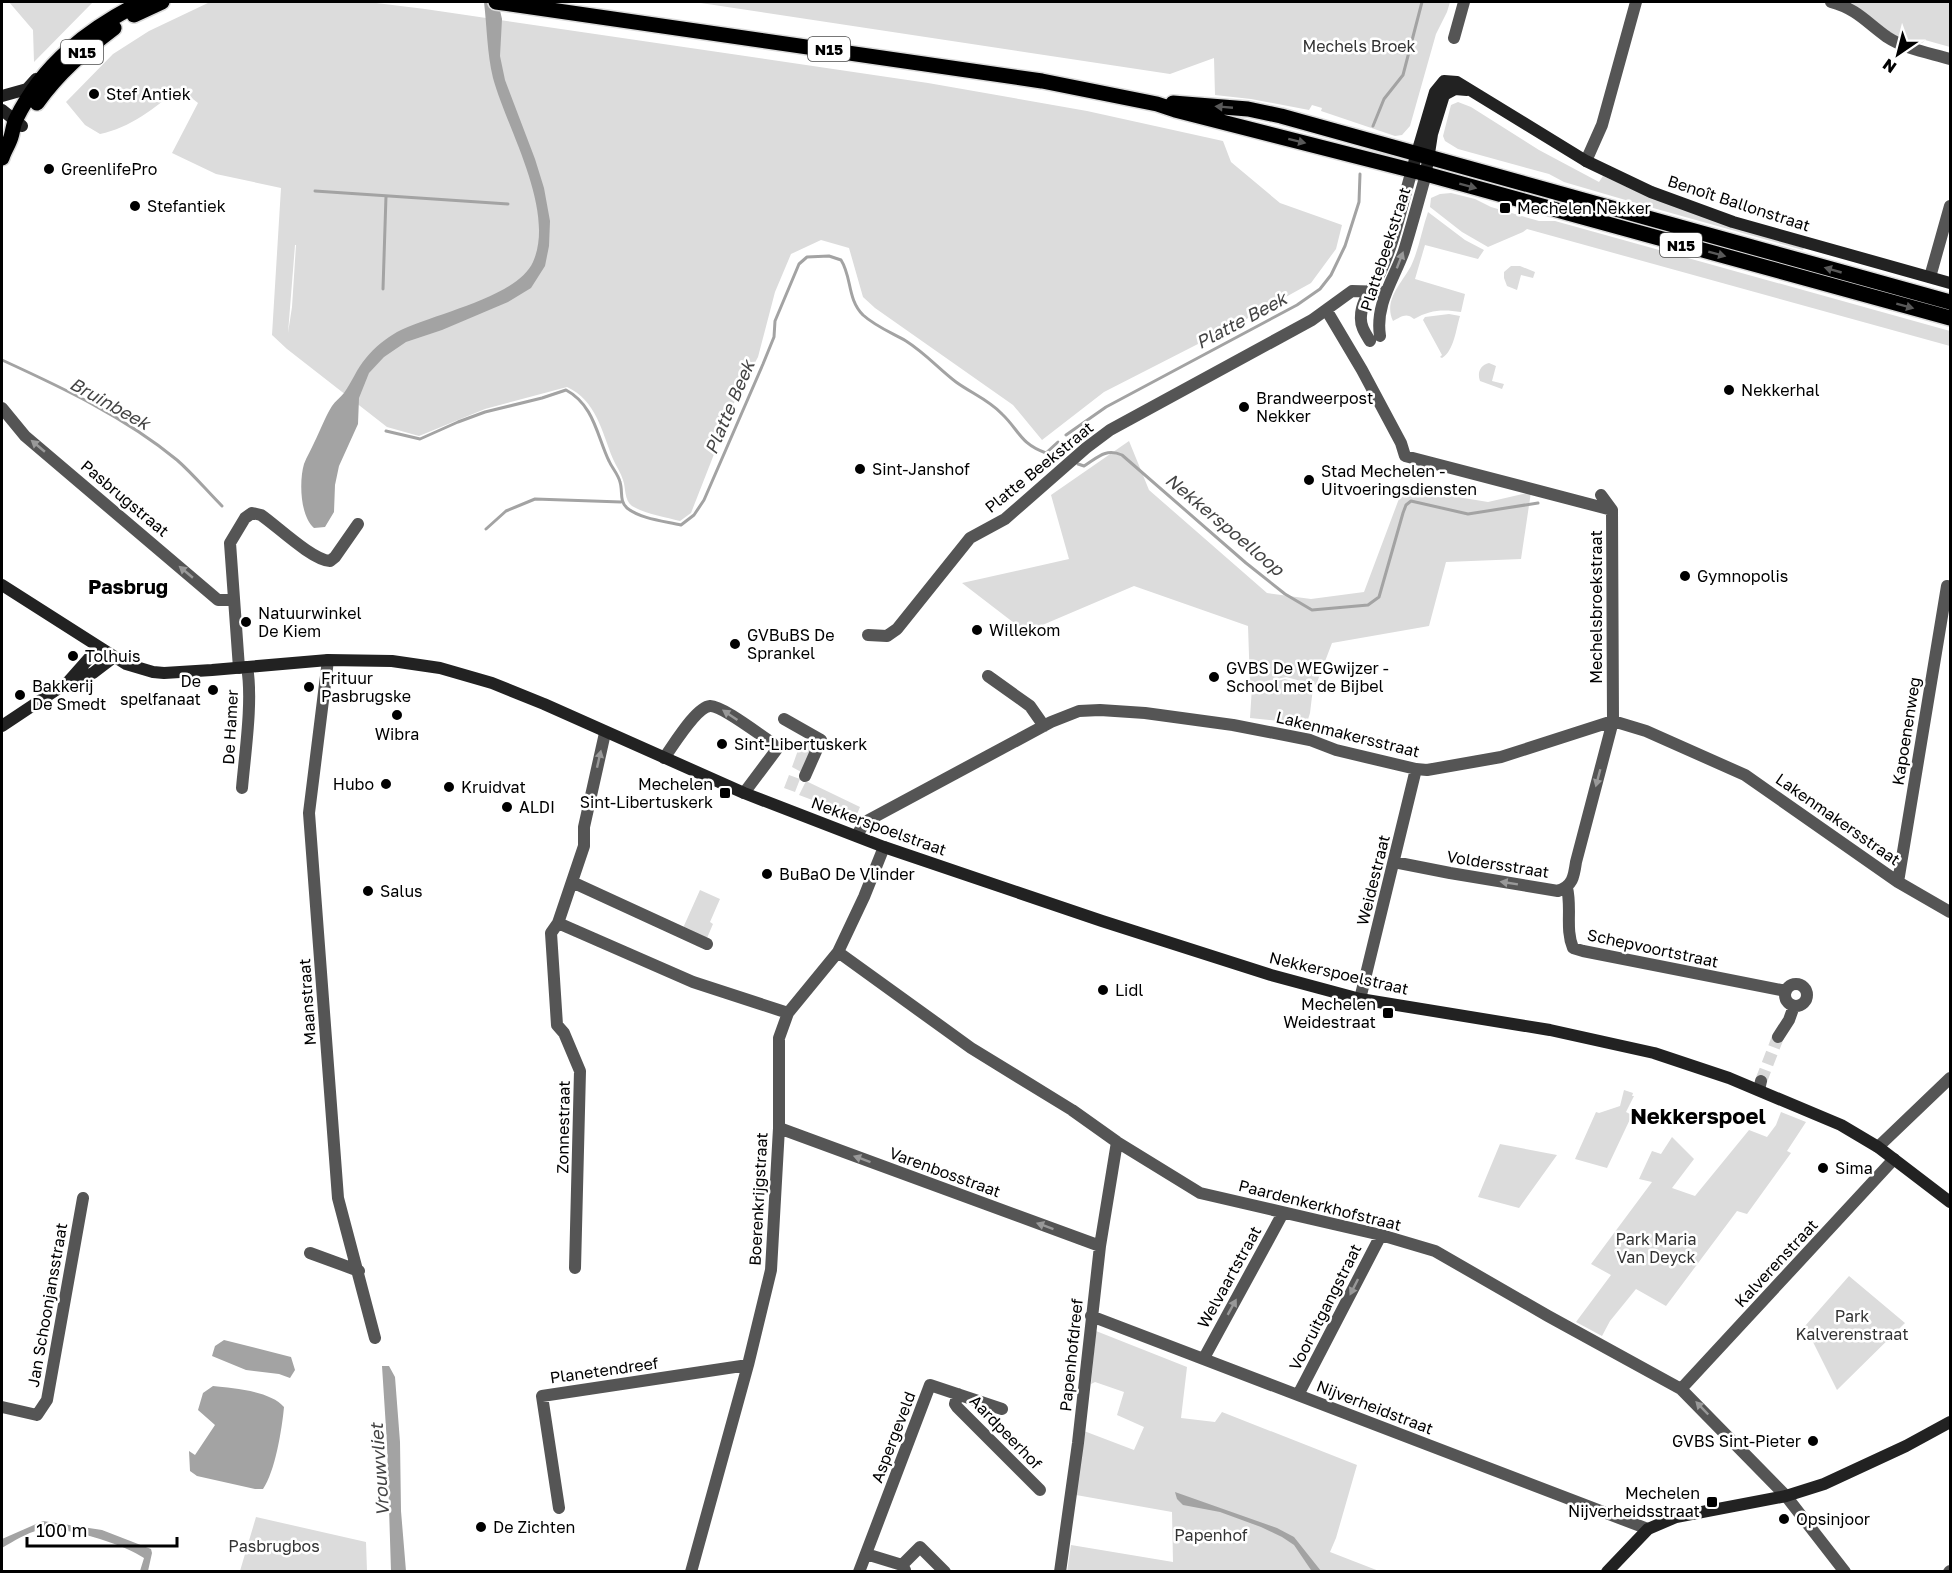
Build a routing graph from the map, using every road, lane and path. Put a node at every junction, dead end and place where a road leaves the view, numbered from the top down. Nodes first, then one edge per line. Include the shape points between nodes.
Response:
1 (142, 2) edge
2 (162, 2) edge
3 (498, 2) edge
4 (1464, 2) edge
5 (1636, 2) edge
6 (1831, 2) edge
7 (1454, 38) dead end
8 (70, 47) junction
9 (1950, 59) edge
10 (2, 96) edge
11 (1157, 104) junction
12 (2, 110) edge
13 (12, 128) edge
14 (1422, 156) junction
15 (2, 158) edge
16 (1587, 161) junction
17 (1419, 172) junction
18 (1950, 206) edge
19 (1930, 277) junction
20 (1950, 283) edge
21 (1370, 292) junction
22 (1386, 292) junction
23 (1950, 302) edge
24 (1327, 311) junction
25 (1950, 318) edge
26 (2, 408) edge
27 (1601, 495) dead end
28 (1612, 510) junction
29 (358, 524) dead end
30 (2, 585) edge
31 (1947, 586) dead end
32 (234, 600) junction
33 (868, 635) dead end
34 (99, 647) junction
35 (114, 657) junction
36 (328, 660) junction
37 (243, 667) junction
38 (988, 676) dead end
39 (68, 682) junction
40 (784, 719) dead end
41 (1613, 721) junction
42 (2, 726) edge
43 (1044, 726) junction
44 (605, 733) junction
45 (664, 758) junction
46 (1416, 769) junction
47 (805, 776) dead end
48 (242, 788) dead end
49 (744, 793) junction
50 (857, 835) junction
51 (884, 847) junction
52 (1394, 862) junction
53 (572, 882) junction
54 (1898, 882) junction
55 (1567, 888) junction
56 (1950, 912) edge
57 (558, 923) junction
58 (707, 944) dead end
59 (838, 952) junction
60 (1786, 991) junction
61 (1360, 999) junction
62 (1794, 1006) junction
63 (788, 1013) junction
64 (1778, 1037) tunnel mouth
65 (1950, 1078) edge
66 (779, 1128) junction
67 (1117, 1142) junction
68 (1878, 1147) junction
69 (1894, 1159) junction
70 (83, 1198) dead end
71 (1950, 1202) edge
72 (1283, 1213) junction
73 (1381, 1235) junction
74 (1100, 1246) junction
75 (310, 1253) dead end
76 (576, 1268) dead end
77 (358, 1271) junction
78 (1091, 1316) junction
79 (375, 1338) dead end
80 (1204, 1358) junction
81 (748, 1365) junction
82 (1681, 1389) junction
83 (958, 1394) junction
84 (1298, 1395) junction
85 (2, 1407) edge
86 (1002, 1409) dead end
87 (1950, 1422) edge
88 (1040, 1490) dead end
89 (1786, 1496) junction
90 (559, 1508) dead end
91 (1648, 1530) junction
92 (866, 1554) junction
93 (904, 1568) edge
94 (691, 1572) edge
95 (859, 1572) edge
96 (945, 1572) edge
97 (1060, 1572) edge
98 (1607, 1572) edge
99 (1845, 1572) edge

1 - 8 main road, N15 via 113,16
2 - 13 main road, N15 via 117,25 78,56
3 - 11 main road, N15 via 1042,81
4 - 7 street
5 - 16 street via 1602,125
6 - 9 street via 1850,8 1889,38
8 - 10 main road, N15 via 27,89
8 - 13 main road, N15 via 37,86
14 -> 11 main road, N15 via 1259,111
11 -> 17 main road, N15
12 - 13 main road
13 - 15 main road, N15
14 - 16 main road, Benoît Ballonstraat via 1434,92 1449,80
14 - 17 main road
23 -> 14 main road, N15
16 - 19 main road, Benoît Ballonstraat via 1652,192 1722,218
17 - 21 street, Plattebeekstraat
22 -> 17 street, Plattebeekstraat via 1404,252
17 -> 25 main road, N15
18 - 19 street
19 - 20 main road, Benoît Ballonstraat
21 - 22 street, Platte Beekstraat
21 - 22 street, Plattebeekstraat via 1360,318 1362,328 1375,338
21 - 24 street, Platte Beekstraat via 1352,291
24 - 28 street via 1406,456
24 - 33 street, Platte Beekstraat via 1110,430 1005,519 970,538 897,630 887,636
32 -> 26 street, Pasbrugstraat via 218,600 25,435
27 - 28 street, Mechelsbroekstraat
28 - 41 street, Mechelsbroekstraat
29 - 32 street, De Hamer via 335,557 324,561 261,515 252,513 230,543
30 - 34 main road, Nekkerspoelstraat
31 - 54 street, Kapoenenweg
32 - 37 street, De Hamer
34 - 35 main road, Nekkerspoelstraat
34 - 39 main road
35 - 37 main road, Nekkerspoelstraat via 155,672
35 - 39 main road via 93,673
36 - 37 main road, Nekkerspoelstraat
36 - 44 main road, Nekkerspoelstraat via 392,661 440,668 492,683
36 - 77 street, Maanstraat via 309,813 338,1198
37 - 48 street, De Hamer via 249,678
38 - 43 street via 1030,706
39 - 42 main road
40 - 47 street via 821,740
41 - 46 street, Lakenmakersstraat via 1501,757
41 - 54 street, Lakenmakersstraat via 1646,731 1745,775
41 -> 55 street, Voldersstraat via 1573,879
43 - 46 street, Lakenmakersstraat via 1079,711 1145,713 1233,724
43 - 50 street, Lakenmakersstraat via 865,822
44 - 45 main road, Nekkerspoelstraat
53 -> 44 street, Zonnestraat via 584,846 584,827
45 - 49 main road, Nekkerspoelstraat
49 -> 45 street via 777,750 721,709 710,706 699,710
46 - 52 street, Weidestraat
49 - 50 main road, Nekkerspoelstraat
50 - 51 main road, Nekkerspoelstraat
51 - 59 street, Boerenkrijgstraat
51 - 61 main road, Nekkerspoelstraat via 1271,975
55 -> 52 street, Voldersstraat via 1558,891
52 - 61 street, Weidestraat
53 - 57 street, Zonnestraat
53 - 58 street
54 - 56 street, Lakenmakersstraat
55 - 60 street, Schepvoortstraat via 1569,937 1574,948
57 - 63 street via 693,982
57 - 76 street, Zonnestraat via 551,933 557,1026 564,1033 580,1071
59 - 63 street, Boerenkrijgstraat
59 - 67 street, Paardenkerkhofstraat via 971,1048
60 - 62 street via 1787,1001
60 - 62 street, Schepvoortstraat via 1797,984 1806,990 1804,1003
61 - 68 main road, Nekkerspoelstraat via 1550,1030 1654,1053 1760,1085
62 - 64 street, Schepvoortstraat
63 - 66 street, Boerenkrijgstraat via 779,1038
65 - 68 street
74 -> 66 street, Varenbosstraat
66 - 81 street, Boerenkrijgstraat via 771,1270
67 - 72 street, Paardenkerkhofstraat via 1200,1193
67 - 74 street, Papenhofdreef
68 - 69 main road, Nekkerspoelstraat
69 - 71 main road, Nekkerspoelstraat
69 - 82 street, Kalverenstraat
70 - 85 street, Jan Schoonjansstraat via 47,1400 37,1415
72 - 73 street, Paardenkerkhofstraat
80 -> 72 street, Welvaartstraat
73 - 82 street, Paardenkerkhofstraat via 1435,1251
73 -> 84 street, Vooruitgangstraat
74 - 78 street, Papenhofdreef
75 - 77 street
77 - 79 street, Maanstraat
78 - 80 street, Nijverheidstraat
78 - 97 street, Papenhofdreef
80 - 84 street, Nijverheidstraat
81 - 90 street, Planetendreef via 542,1395
81 - 94 street, Boerenkrijgstraat
89 -> 82 street, Paardenkerkhofstraat
83 - 86 street, Aspergeveld
83 - 88 street, Aardpeerhof via 957,1407
83 - 92 street, Aspergeveld via 930,1385
84 - 91 street, Nijverheidstraat
87 - 89 main road via 1824,1484
89 - 91 main road via 1676,1517
89 - 99 street, Paardenkerkhofstraat
91 - 98 main road
92 - 93 street
92 - 95 street, Aspergeveld
93 - 96 street via 920,1547

